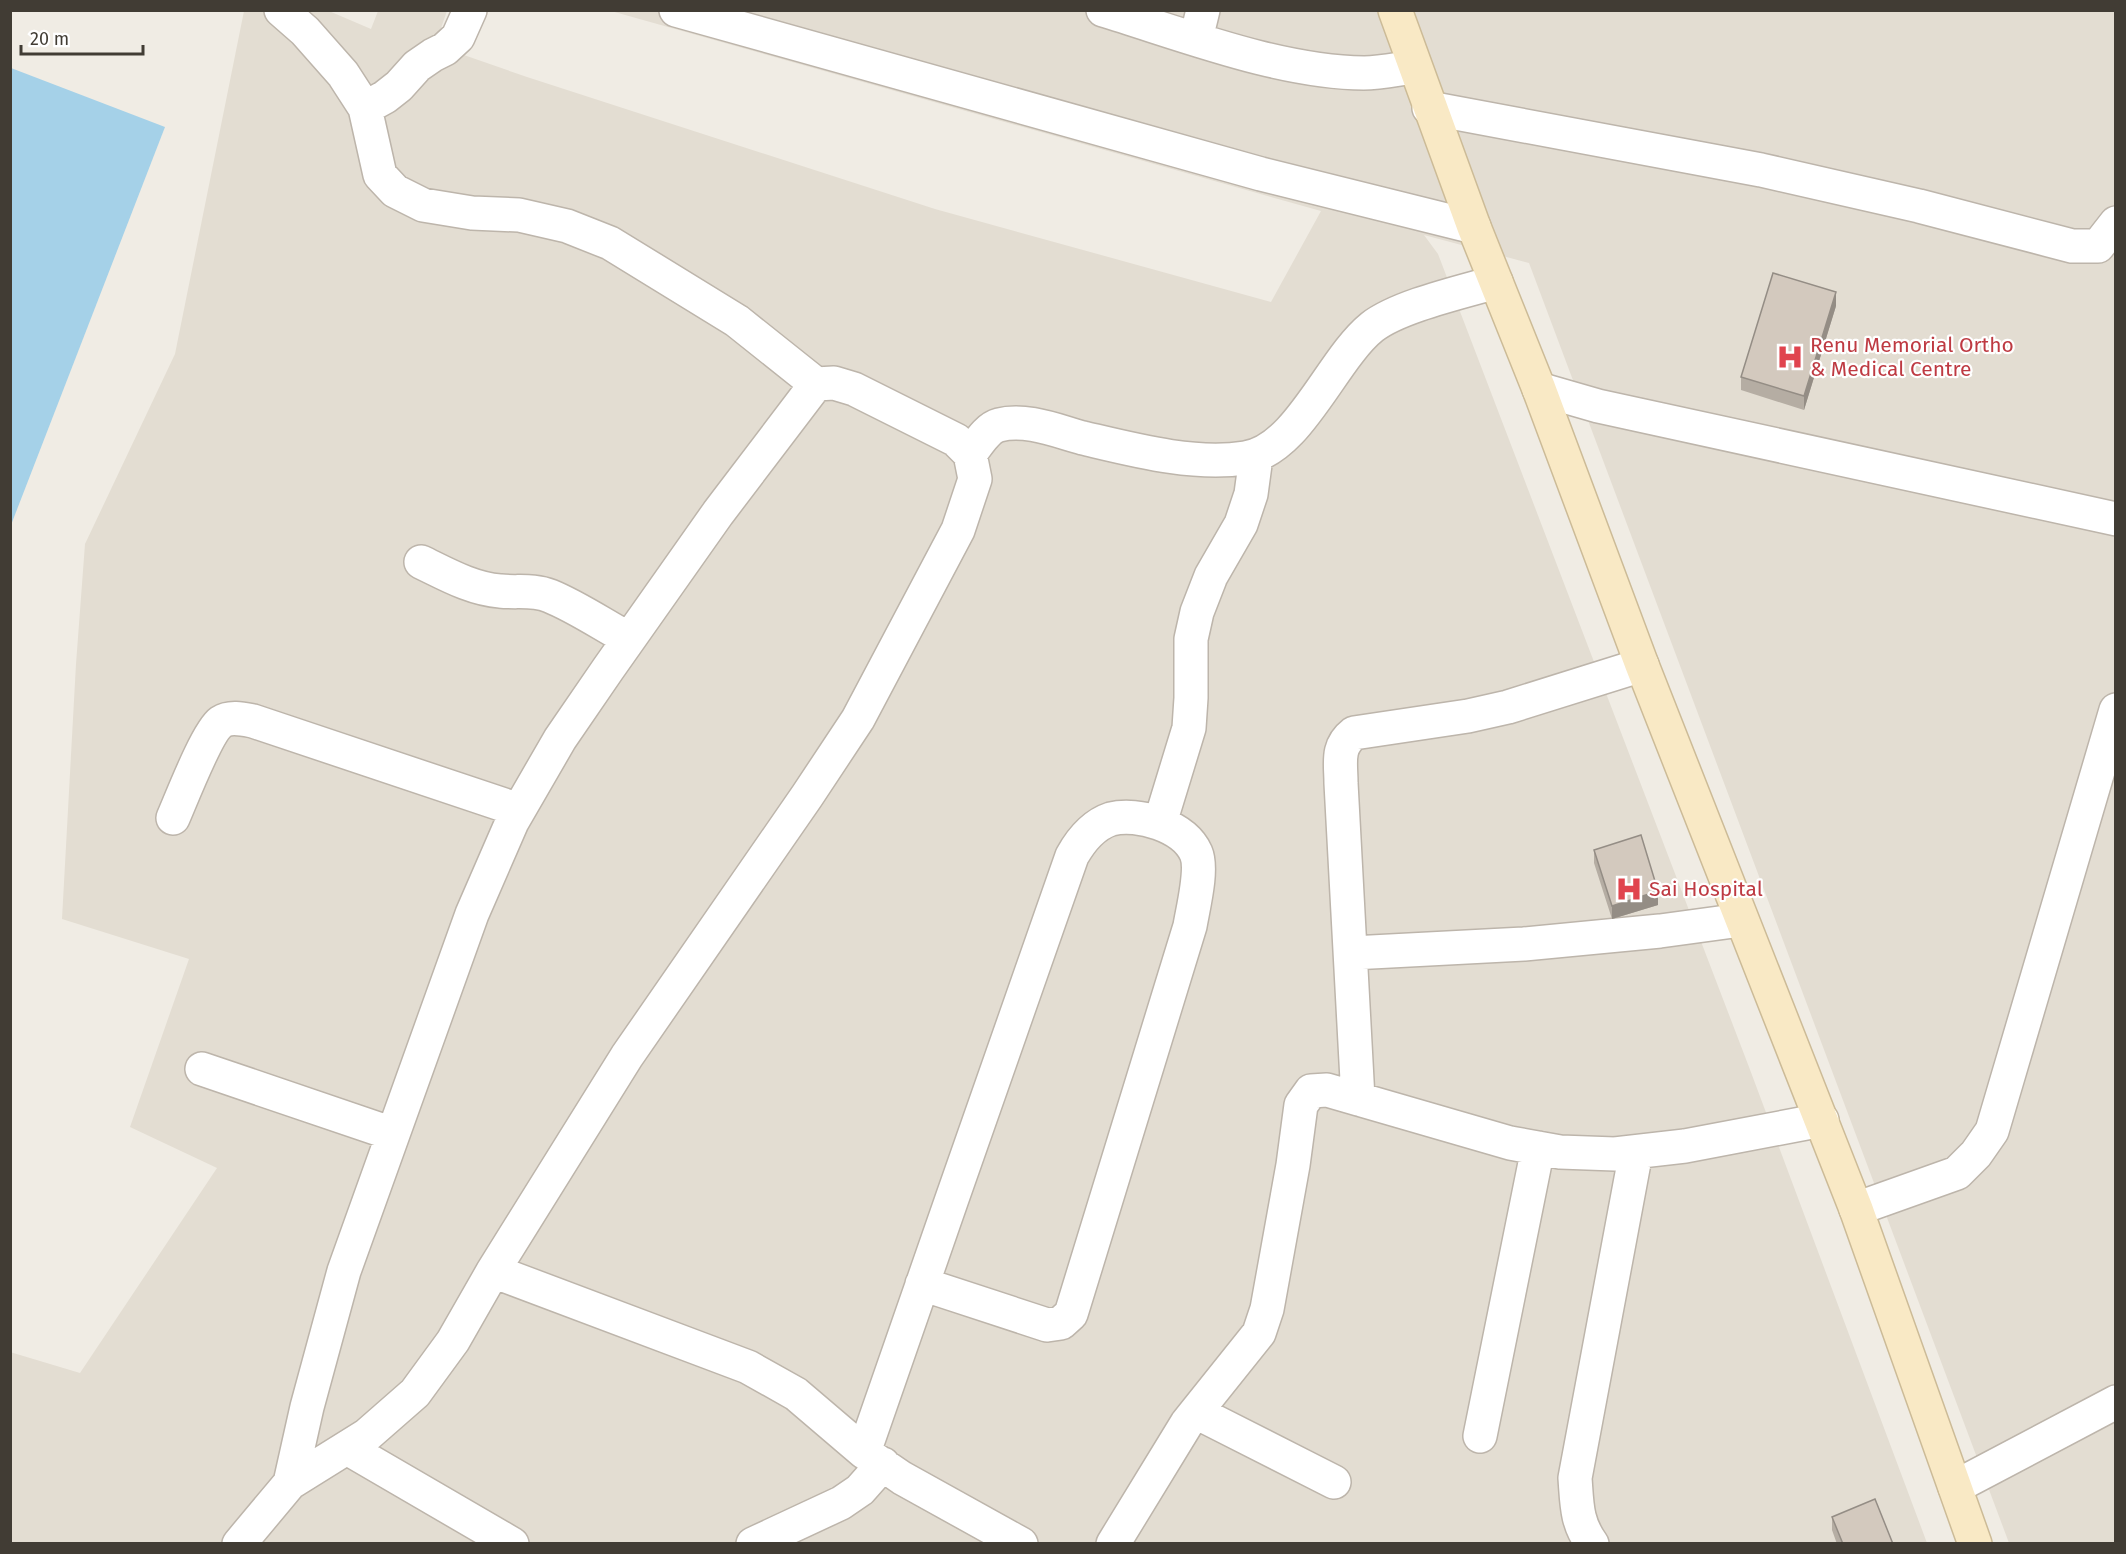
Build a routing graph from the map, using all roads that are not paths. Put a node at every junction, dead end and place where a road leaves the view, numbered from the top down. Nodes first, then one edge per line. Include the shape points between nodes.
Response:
1 (281, 10) edge
2 (470, 10) edge
3 (676, 10) edge
4 (1103, 10) edge
5 (1199, 25) edge
6 (1407, 32) edge
7 (365, 108) junction
8 (1429, 108) junction
9 (2115, 223) edge
10 (1474, 227) junction
11 (1496, 282) junction
12 (816, 384) junction
13 (1539, 389) junction
14 (970, 454) junction
15 (1256, 457) junction
16 (2115, 519) edge
17 (421, 562) dead end
18 (629, 639) junction
19 (1642, 665) junction
20 (2115, 710) edge
21 (519, 810) junction
22 (173, 818) dead end
23 (1160, 823) junction
24 (1741, 920) junction
25 (1352, 953) junction
26 (202, 1069) dead end
27 (1358, 1099) junction
28 (1822, 1120) junction
29 (393, 1134) junction
30 (1538, 1148) junction
31 (1636, 1152) junction
32 (1856, 1209) junction
33 (493, 1271) junction
34 (922, 1284) junction
35 (2115, 1402) edge
36 (1196, 1412) junction
37 (1480, 1436) dead end
38 (347, 1448) junction
39 (873, 1458) junction
40 (1334, 1482) dead end
41 (290, 1483) junction
42 (1955, 1487) junction
43 (239, 1544) edge
44 (512, 1544) edge
45 (753, 1544) edge
46 (1021, 1544) edge
47 (1113, 1544) edge
48 (1592, 1544) edge
49 (1975, 1544) edge

1 - 7 street via 306,31 343,74
2 - 7 street via 458,37 446,49 417,66 399,86
3 - 10 street via 1261,174
4 - 5 street
5 - 6 street via 1274,62 1366,73
6 - 8 street
7 - 12 street via 380,175 395,191 423,205 519,215 567,226 609,243 737,321
8 - 9 street via 1761,170 2072,246 2098,246
8 - 10 street
10 - 11 street
11 - 13 street
11 - 15 street via 1394,314 1372,327 1350,350 1301,418 1278,443
12 - 14 street via 834,383 854,389 956,440
12 - 18 street
13 - 16 street via 1598,406
13 - 19 street
14 - 15 street via 996,426 1020,422 1132,450 1228,461
14 - 33 street via 975,479 958,530 858,719 627,1056
15 - 23 street via 1251,494 1241,524 1211,576 1197,612 1191,639 1189,728
17 - 18 street via 480,588 534,591 551,597
18 - 21 street via 560,739
19 - 24 street
19 - 25 street via 1508,707 1354,733 1344,741 1341,783
20 - 32 street via 1992,1131 1957,1173
21 - 22 street via 236,718 222,721 210,735
21 - 29 street via 472,914
23 - 34 street via 1112,819 1081,840 1072,856
23 - 34 street via 1185,838 1196,854 1198,880 1192,914 1071,1314 1061,1323 1047,1325
24 - 25 street via 1524,944
24 - 28 street
25 - 27 street
26 - 29 street
27 - 30 street
27 - 36 street via 1327,1090 1311,1091 1301,1105 1267,1309 1259,1333
28 - 31 street
28 - 32 street
29 - 41 street via 344,1271
30 - 31 street via 1560,1152
30 - 37 street
31 - 48 street via 1575,1478 1582,1529
32 - 42 street
33 - 38 street via 453,1341 415,1393 368,1435
33 - 39 street via 748,1367 796,1394
34 - 39 street
35 - 42 street
36 - 40 street
36 - 47 street
38 - 41 street
38 - 44 street
39 - 45 street via 860,1490 842,1503
39 - 46 street
41 - 43 street
42 - 49 street

